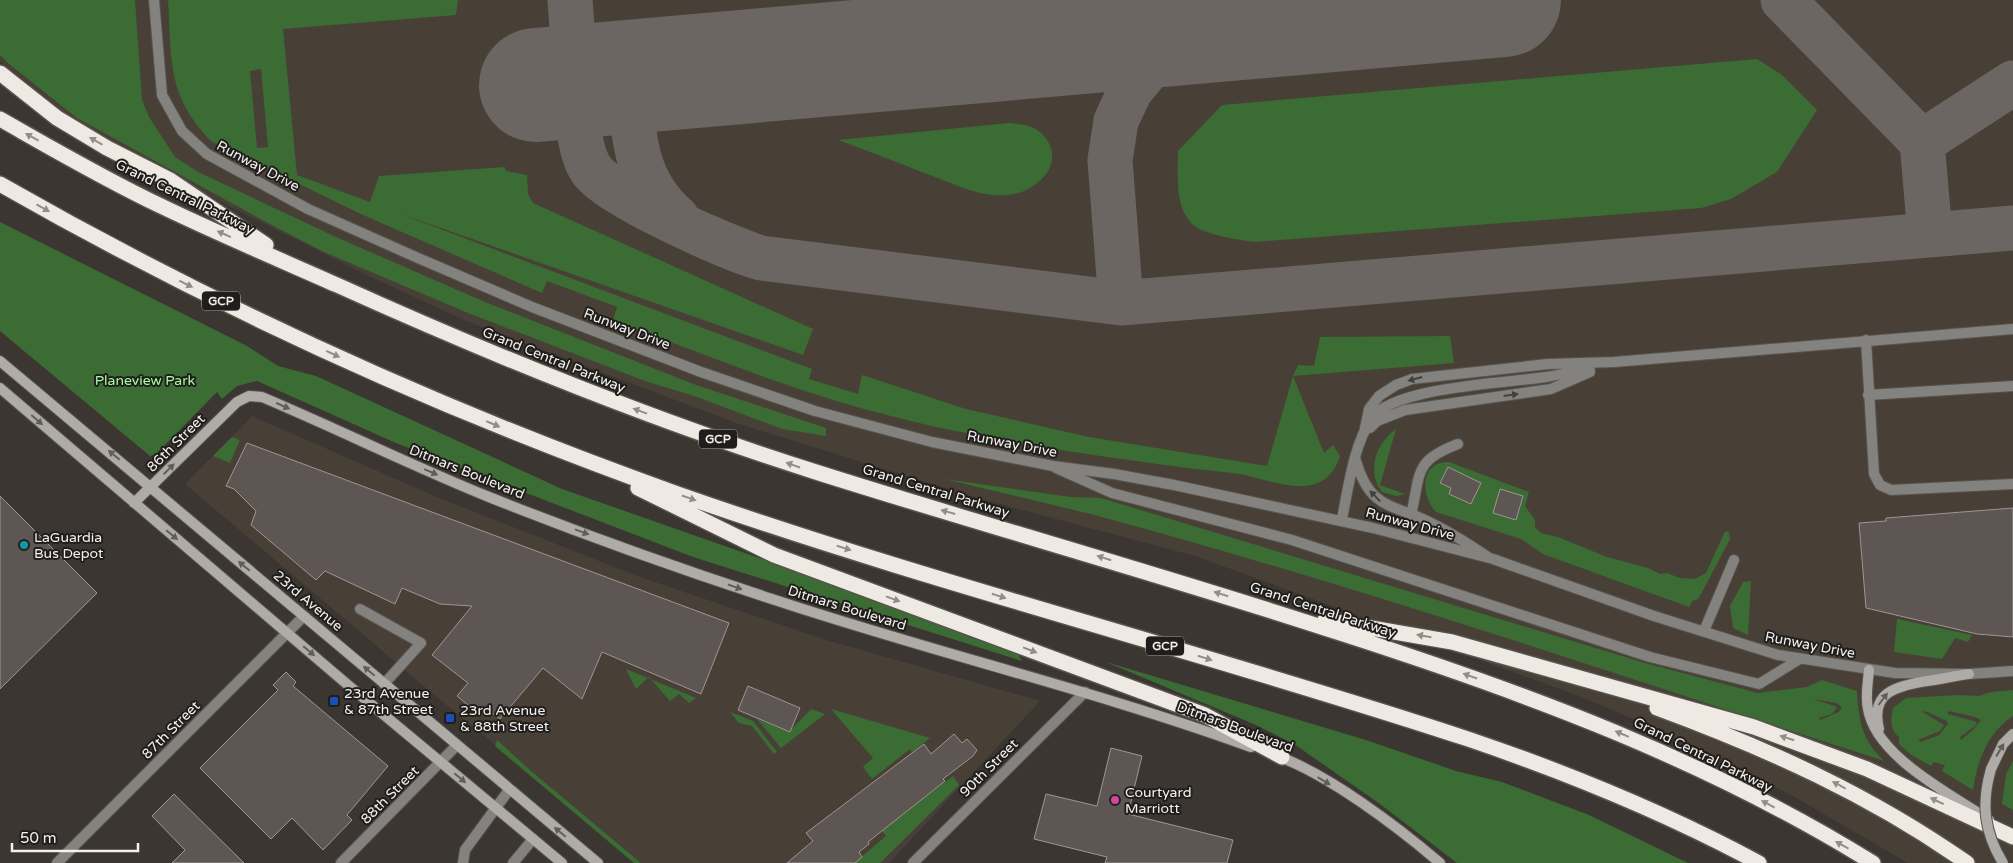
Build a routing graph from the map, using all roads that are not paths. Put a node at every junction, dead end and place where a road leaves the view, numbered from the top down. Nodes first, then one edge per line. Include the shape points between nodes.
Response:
1 (154, 0) edge
2 (0, 73) edge
3 (0, 119) edge
4 (0, 184) edge
5 (300, 268) junction
6 (2013, 328) edge
7 (1866, 340) junction
8 (0, 361) edge
9 (1614, 362) junction
10 (2013, 386) edge
11 (0, 388) edge
12 (1868, 395) junction
13 (238, 402) joint
14 (1364, 433) junction
15 (1458, 444) dead end
16 (562, 451) junction
17 (1355, 460) junction
18 (1053, 466) junction
19 (2013, 484) edge
20 (152, 486) junction
21 (134, 503) junction
22 (1411, 515) junction
23 (1342, 519) junction
24 (1493, 560) junction
25 (1734, 560) dead end
26 (360, 609) dead end
27 (1267, 609) junction
28 (304, 616) junction
29 (1704, 631) junction
30 (288, 634) junction
31 (1798, 660) junction
32 (1869, 670) junction
33 (2013, 671) edge
34 (1555, 672) junction
35 (1969, 674) junction
36 (384, 684) junction
37 (1085, 692) junction
38 (2013, 734) edge
39 (1885, 744) junction
40 (457, 745) junction
41 (1282, 758) junction
42 (441, 762) junction
43 (509, 790) junction
44 (496, 808) junction
45 (2013, 836) edge
46 (533, 839) junction
47 (57, 863) edge
48 (341, 863) edge
49 (462, 863) edge
50 (513, 863) edge
51 (562, 863) edge
52 (598, 863) edge
53 (913, 863) edge
54 (1440, 863) edge
55 (1759, 863) edge
56 (1873, 863) edge
57 (1968, 863) edge
58 (2003, 863) edge

1 - 18 street, Runway Drive via 160,85 175,121 206,154 308,209 560,318 693,369 873,428
5 -> 2 highway via 170,180 107,148 58,118
5 -> 3 highway, Grand Central Parkway / GCP via 159,205
4 -> 16 highway, GCP via 168,275 278,329 390,380
27 -> 5 highway, Grand Central Parkway / GCP via 726,442 544,375
6 - 7 street
7 - 9 street
7 - 12 street
20 -> 8 street, 23rd Avenue
14 -> 9 street via 1377,421 1405,410 1551,389
9 - 14 street via 1549,377 1406,397 1383,407
9 -> 14 street via 1548,364 1412,379 1379,396 1369,409
10 - 12 street
11 -> 21 street
12 - 19 street via 1874,474 1880,485 1891,490
20 -> 13 street, 86th Street
13 -> 37 street, Ditmars Boulevard via 249,396 262,397 489,496 732,586 860,628
14 - 17 street
15 - 22 street via 1431,456 1422,466
16 -> 41 highway via 774,555 1204,715
16 -> 55 highway, GCP via 793,532 1468,739 1640,805
22 -> 17 street via 1383,504 1372,495
17 - 23 street
18 - 23 street, Runway Drive via 1114,474
18 - 31 street via 1112,493 1292,540 1660,659 1759,684
20 - 21 street, 86th Street
28 -> 20 street, 23rd Avenue
21 -> 30 street
22 - 24 street via 1434,524
23 - 24 street, Runway Drive
24 - 29 street, Runway Drive
25 - 29 street
26 - 36 street via 421,643
34 -> 27 highway via 1439,639
56 -> 27 highway, Grand Central Parkway / GCP via 1718,777 1613,730 1438,664
28 - 30 street, 87th Street
36 -> 28 street, 23rd Avenue
29 - 31 street, Runway Drive
30 -> 42 street
30 - 47 street, 87th Street
31 - 32 street, Runway Drive
32 - 35 street, Runway Drive
32 - 39 street via 1868,708 1874,727
33 - 35 street, Runway Drive
45 -> 34 highway via 1833,754 1719,717
57 -> 34 highway via 1882,809 1812,771 1736,737
39 -> 35 street via 1877,711 1888,692 1902,686
36 - 40 street, 23rd Avenue
37 - 41 street, Ditmars Boulevard
37 - 53 street, 90th Street
58 -> 38 street, bridge via 1990,838 1984,812 1985,792 1991,769
39 - 45 street via 1898,758
40 - 42 street, 88th Street
40 - 43 street, 23rd Avenue
41 -> 54 street, Ditmars Boulevard via 1361,804
42 -> 44 street
42 - 48 street, 88th Street
43 - 44 street
52 -> 43 street, 23rd Avenue
44 - 46 street
44 - 49 street via 465,850
46 - 50 street
46 - 51 street

